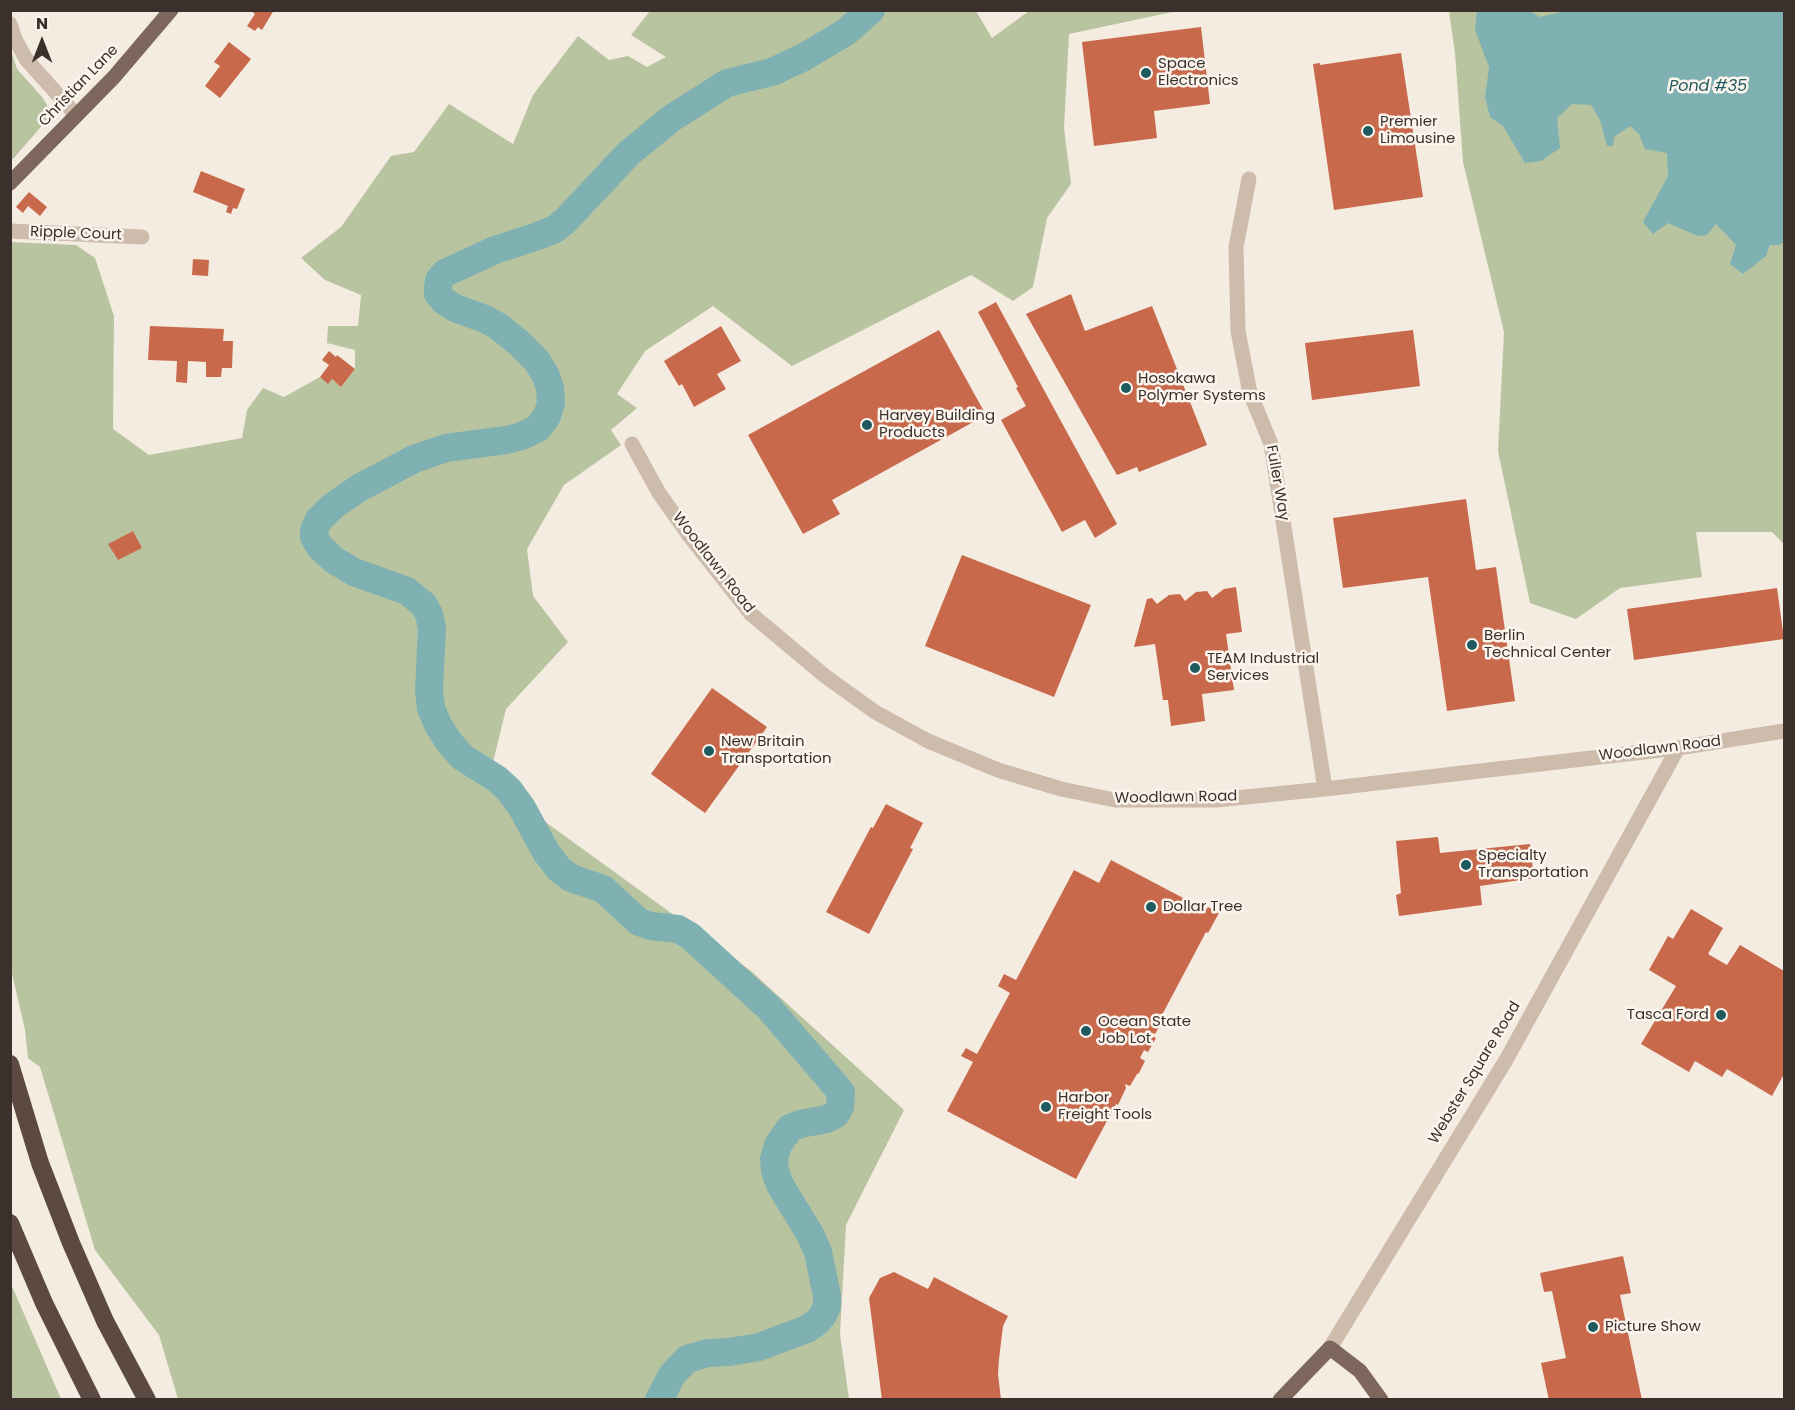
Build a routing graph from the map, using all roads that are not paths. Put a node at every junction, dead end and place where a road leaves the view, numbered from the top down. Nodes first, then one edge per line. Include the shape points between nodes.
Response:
1 (171, 10) edge
2 (10, 24) edge
3 (76, 115) junction
4 (1249, 179) dead end
5 (10, 183) edge
6 (10, 231) edge
7 (142, 237) dead end
8 (632, 444) dead end
9 (1785, 731) edge
10 (1678, 748) junction
11 (1325, 789) junction
12 (10, 1064) edge
13 (10, 1223) edge
14 (1330, 1348) junction
15 (92, 1400) edge
16 (147, 1400) edge
17 (1280, 1400) edge
18 (1381, 1400) edge

1 - 3 main road, Christian Lane
2 - 3 street via 26,59
3 - 5 main road, Christian Lane
4 - 11 street, Fuller Way via 1236,247 1238,331 1250,393 1271,444
6 - 7 street, Ripple Court
8 - 11 street, Woodlawn Road via 659,493 751,614 875,712 928,741 998,770 1115,800 1216,800
9 - 10 street, Woodlawn Road
10 - 11 street, Woodlawn Road
10 - 14 street, Webster Square Road via 1506,1059
12 - 16 highway via 40,1163 71,1243 105,1321
13 - 15 highway via 48,1314
14 - 17 main road, Webster Square Road
14 - 18 main road via 1360,1371

